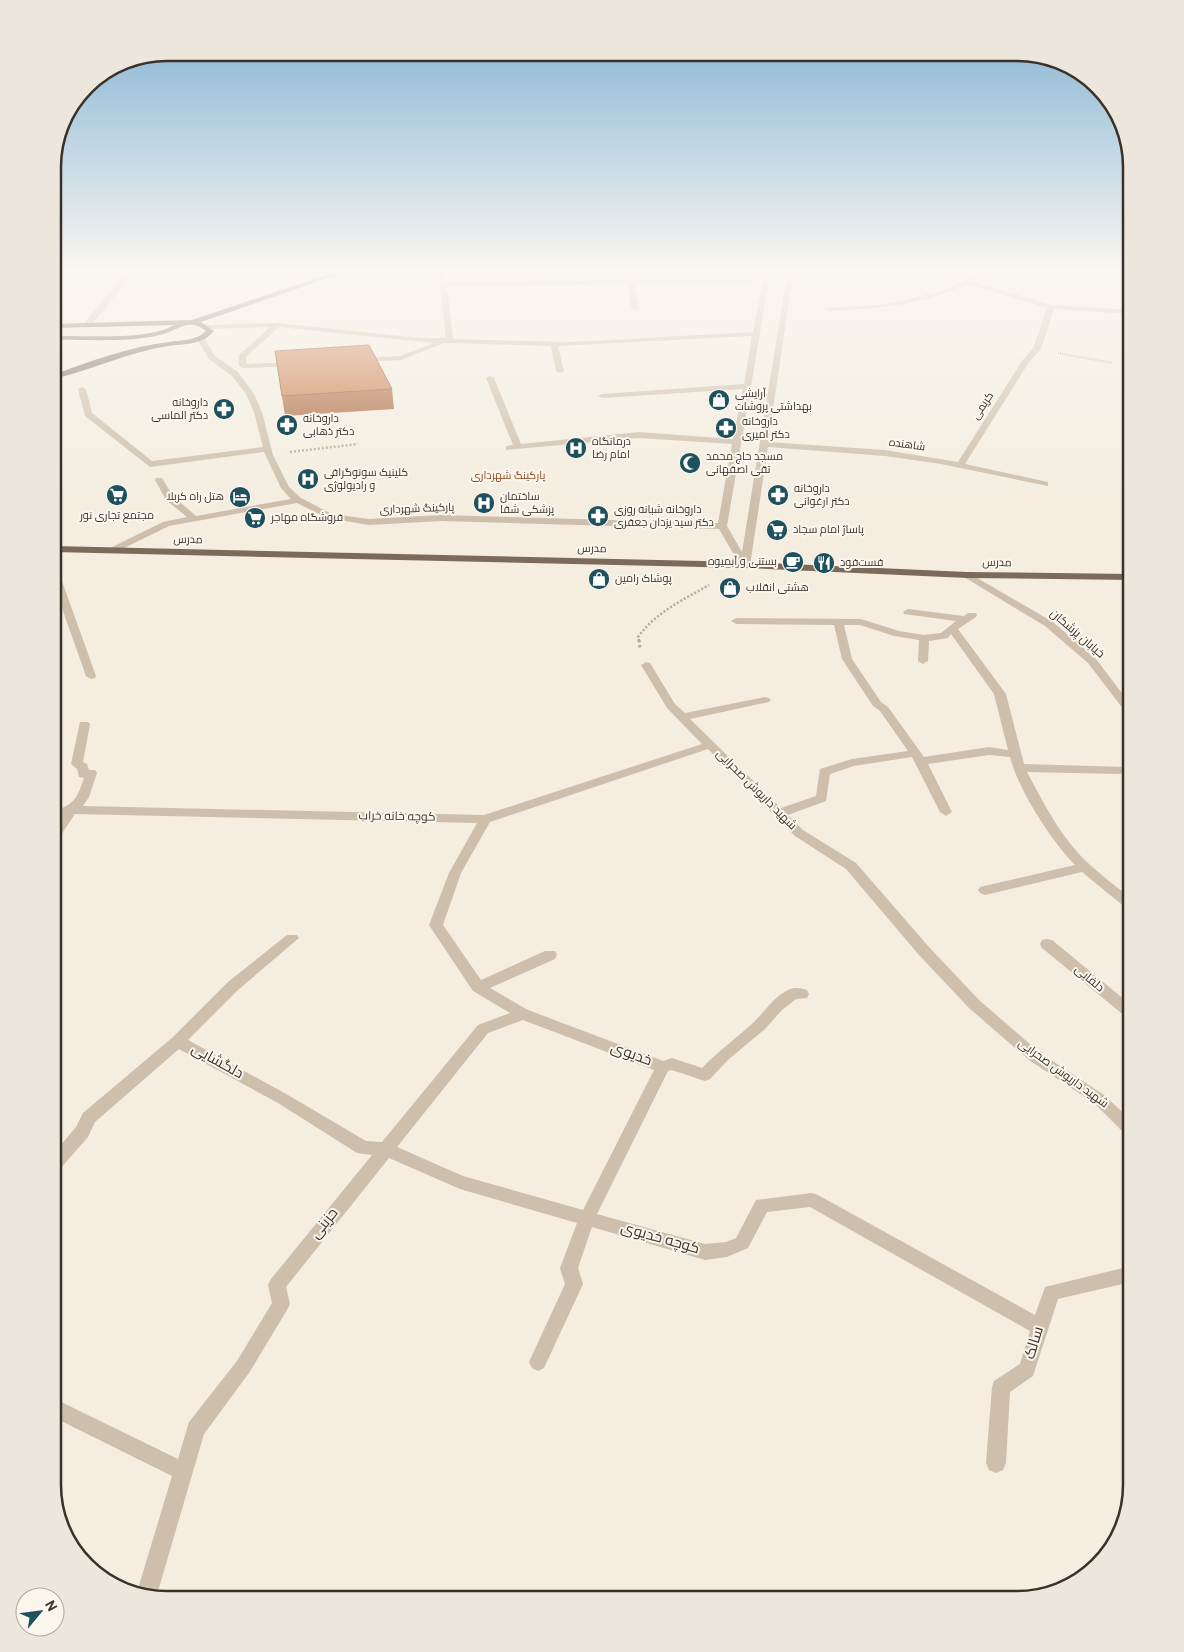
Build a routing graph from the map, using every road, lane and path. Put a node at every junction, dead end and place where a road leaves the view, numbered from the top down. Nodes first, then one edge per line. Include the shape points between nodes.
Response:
1 (158, 346) edge
2 (205, 346) edge
3 (253, 346) edge
4 (433, 346) edge
5 (554, 346) edge
6 (754, 346) edge
7 (779, 346) edge
8 (1038, 346) edge
9 (1037, 349) junction
10 (351, 361) edge
11 (302, 363) edge
12 (1112, 363) dead end
13 (560, 371) dead end
14 (61, 374) edge
15 (490, 378) dead end
16 (747, 386) junction
17 (82, 389) dead end
18 (602, 396) dead end
19 (736, 442) junction
20 (358, 444) dead end
21 (763, 444) junction
22 (268, 452) junction
23 (960, 465) junction
24 (159, 480) dead end
25 (1045, 484) dead end
26 (298, 500) junction
27 (194, 519) junction
28 (722, 526) junction
29 (61, 549) edge
30 (113, 550) junction
31 (745, 565) junction
32 (967, 575) junction
33 (1123, 576) edge
34 (61, 592) edge
35 (908, 612) dead end
36 (736, 621) dead end
37 (838, 621) junction
38 (952, 628) junction
39 (924, 638) junction
40 (924, 661) dead end
41 (646, 665) joint
42 (91, 676) dead end
43 (765, 700) dead end
44 (1123, 701) edge
45 (683, 717) junction
46 (84, 724) dead end
47 (710, 745) junction
48 (1015, 754) junction
49 (919, 757) junction
50 (1019, 768) junction
51 (1120, 770) dead end
52 (71, 810) junction
53 (946, 812) dead end
54 (61, 813) edge
55 (780, 813) junction
56 (485, 820) junction
57 (61, 826) edge
58 (1086, 867) junction
59 (985, 890) dead end
60 (1123, 897) edge
61 (292, 938) dead end
62 (1047, 944) dead end
63 (550, 955) dead end
64 (478, 987) junction
65 (802, 994) dead end
66 (1123, 1006) edge
67 (523, 1014) junction
68 (178, 1041) junction
69 (663, 1067) junction
70 (1123, 1121) edge
71 (385, 1149) junction
72 (61, 1156) edge
73 (587, 1218) junction
74 (1123, 1276) edge
75 (1040, 1327) junction
76 (538, 1362) dead end
77 (61, 1411) edge
78 (996, 1463) dead end
79 (182, 1471) junction
80 (149, 1589) edge

1 - 14 main road via 126,352
2 - 22 street, پارکینگ شهرداری via 250,394
3 - 11 street via 242,356 243,366
4 - 10 street via 401,358
5 - 13 street
6 - 16 street
7 - 21 street
8 - 9 street, کریمی
9 - 12 path
9 - 23 street, کریمی via 1026,361
15 - 19 street via 514,447 639,435
16 - 18 street
16 - 19 street
17 - 22 street via 88,414 150,464
19 - 28 street
20 - 22 path
21 - 23 street, شاهنده via 885,453
21 - 31 street
22 - 26 street, پارکینگ شهرداری via 285,488
23 - 25 street, شاهنده
24 - 27 street via 169,498
26 - 27 street
26 - 28 street, پارکینگ شهرداری via 330,516 368,522 441,518
27 - 30 street via 166,524
28 - 31 street
29 - 30 main road, مدرس
30 - 31 main road, مدرس
31 - 32 main road, مدرس
31 - 41 path via 644,626 638,637
32 - 33 main road, مدرس
32 - 44 street, خیابان پزشکان via 1049,624 1092,662
34 - 42 street
35 - 38 street via 968,617
36 - 37 street
37 - 39 street via 861,622 898,634
37 - 49 street via 847,659
38 - 39 street via 944,636
38 - 48 street via 1000,694
39 - 40 street
41 - 45 street, شهید داریوش صحرایی via 671,706
43 - 45 street
45 - 47 street, شهید داریوش صحرایی
46 - 52 street via 77,764 83,767 82,774 91,774 81,804
47 - 55 street, شهید داریوش صحرایی
47 - 56 street, کوچه خانه خراب
48 - 49 street via 989,751
48 - 50 street
49 - 53 street
49 - 55 street via 852,764 824,772 822,798
50 - 51 street
50 - 58 street via 1060,840
52 - 54 street
52 - 56 street, کوچه خانه خراب
52 - 57 street
55 - 70 street, شهید داریوش صحرایی via 799,833 851,866 974,1004 1034,1056 1099,1099
56 - 64 street, خدیوی via 455,873 436,925
58 - 59 street
58 - 60 street
61 - 68 street via 233,986
62 - 66 street, دلفایی
63 - 64 street
64 - 67 street, خدیوی
65 - 69 street via 792,994 777,1006 705,1075 672,1064
67 - 69 street, خدیوی
67 - 71 street, حزینی via 483,1029
68 - 71 street, دلگشایی via 363,1148
68 - 72 street, دلگشایی via 89,1118 82,1132
69 - 73 street, خدیوی
71 - 73 street, کوچه خدیوی via 460,1182
71 - 79 street, حزینی via 277,1285 281,1304 243,1367 196,1429
73 - 75 street, کوچه خدیوی via 705,1252 742,1243 762,1204 812,1200
73 - 76 street, خدیوی via 569,1268 574,1284
74 - 75 street, سالک via 1051,1293
75 - 78 street, سالک via 1027,1370 1002,1387
77 - 79 street
79 - 80 street, حزینی

